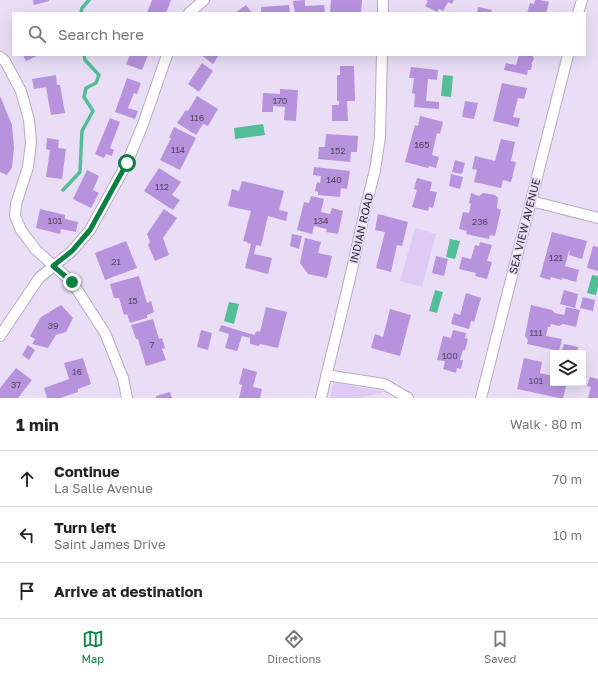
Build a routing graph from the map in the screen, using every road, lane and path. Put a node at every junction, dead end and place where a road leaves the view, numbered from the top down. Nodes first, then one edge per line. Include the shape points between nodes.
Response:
1 (204, 0) edge
2 (383, 0) edge
3 (582, 0) edge
4 (190, 12) edge
5 (383, 12) edge
6 (578, 12) edge
7 (168, 56) edge
8 (382, 56) edge
9 (568, 56) edge
10 (0, 57) edge
11 (531, 201) junction
12 (598, 218) edge
13 (53, 266) junction
14 (0, 336) edge
15 (326, 375) junction
16 (127, 398) edge
17 (320, 398) edge
18 (408, 398) edge
19 (482, 398) edge

1 - 4 street
2 - 5 street
3 - 6 street
7 - 13 street via 127,163 111,194 90,230 72,251
8 - 15 street, INDIAN ROAD via 380,137 375,170
9 - 11 street, SEA VIEW AVENUE
10 - 13 street via 5,61 21,91 29,120 31,142 28,167 16,204 15,216 21,230 36,250
11 - 12 street
11 - 19 street, SEA VIEW AVENUE
13 - 14 street via 39,278
13 - 16 street via 72,282 105,333 123,378
15 - 17 street, INDIAN ROAD
15 - 18 street via 384,384

